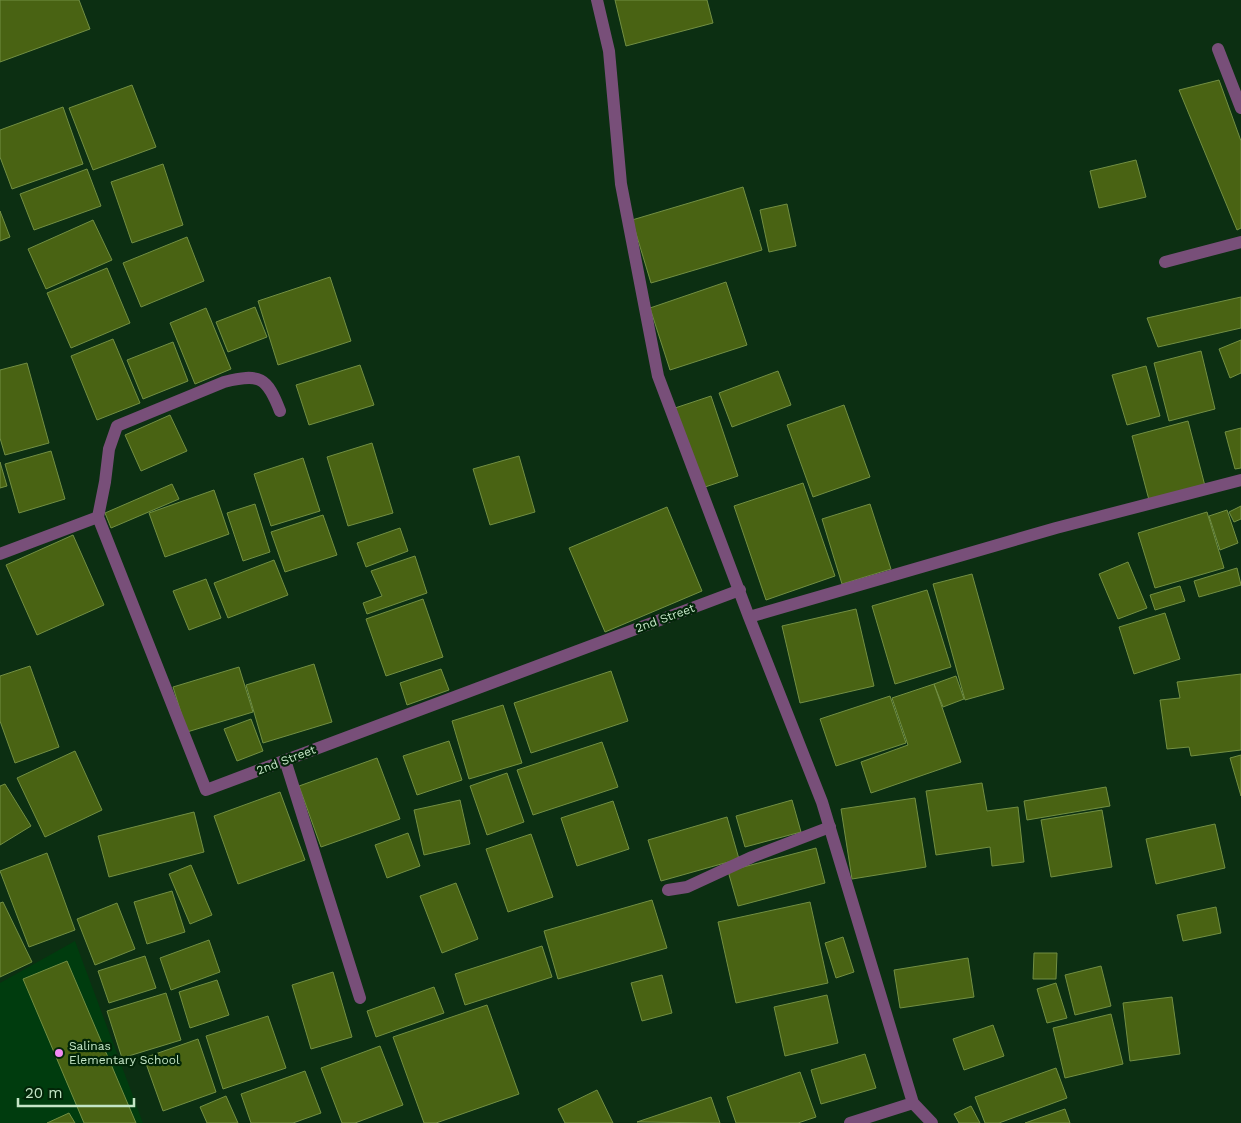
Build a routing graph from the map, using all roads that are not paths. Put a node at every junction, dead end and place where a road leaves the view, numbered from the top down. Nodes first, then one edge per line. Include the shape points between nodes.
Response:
1 (597, 0) edge
2 (1218, 49) dead end
3 (1241, 108) edge
4 (1241, 242) edge
5 (1165, 262) dead end
6 (280, 411) dead end
7 (1241, 480) edge
8 (98, 517) junction
9 (0, 554) edge
10 (740, 590) junction
11 (749, 617) junction
12 (285, 760) junction
13 (830, 827) junction
14 (668, 890) dead end
15 (360, 998) dead end
16 (914, 1103) junction
17 (850, 1123) edge
18 (932, 1123) edge

1 - 10 street via 609,51 621,184 658,376
2 - 3 street
4 - 5 street
6 - 8 street via 266,384 254,377 243,377 117,426 108,449
7 - 11 street via 1056,528
8 - 9 street
8 - 12 street, 2nd Street via 206,790
10 - 11 street
10 - 12 street, 2nd Street
11 - 13 street
12 - 15 street
13 - 14 street via 752,857 687,887
13 - 16 street
16 - 17 street
16 - 18 street

